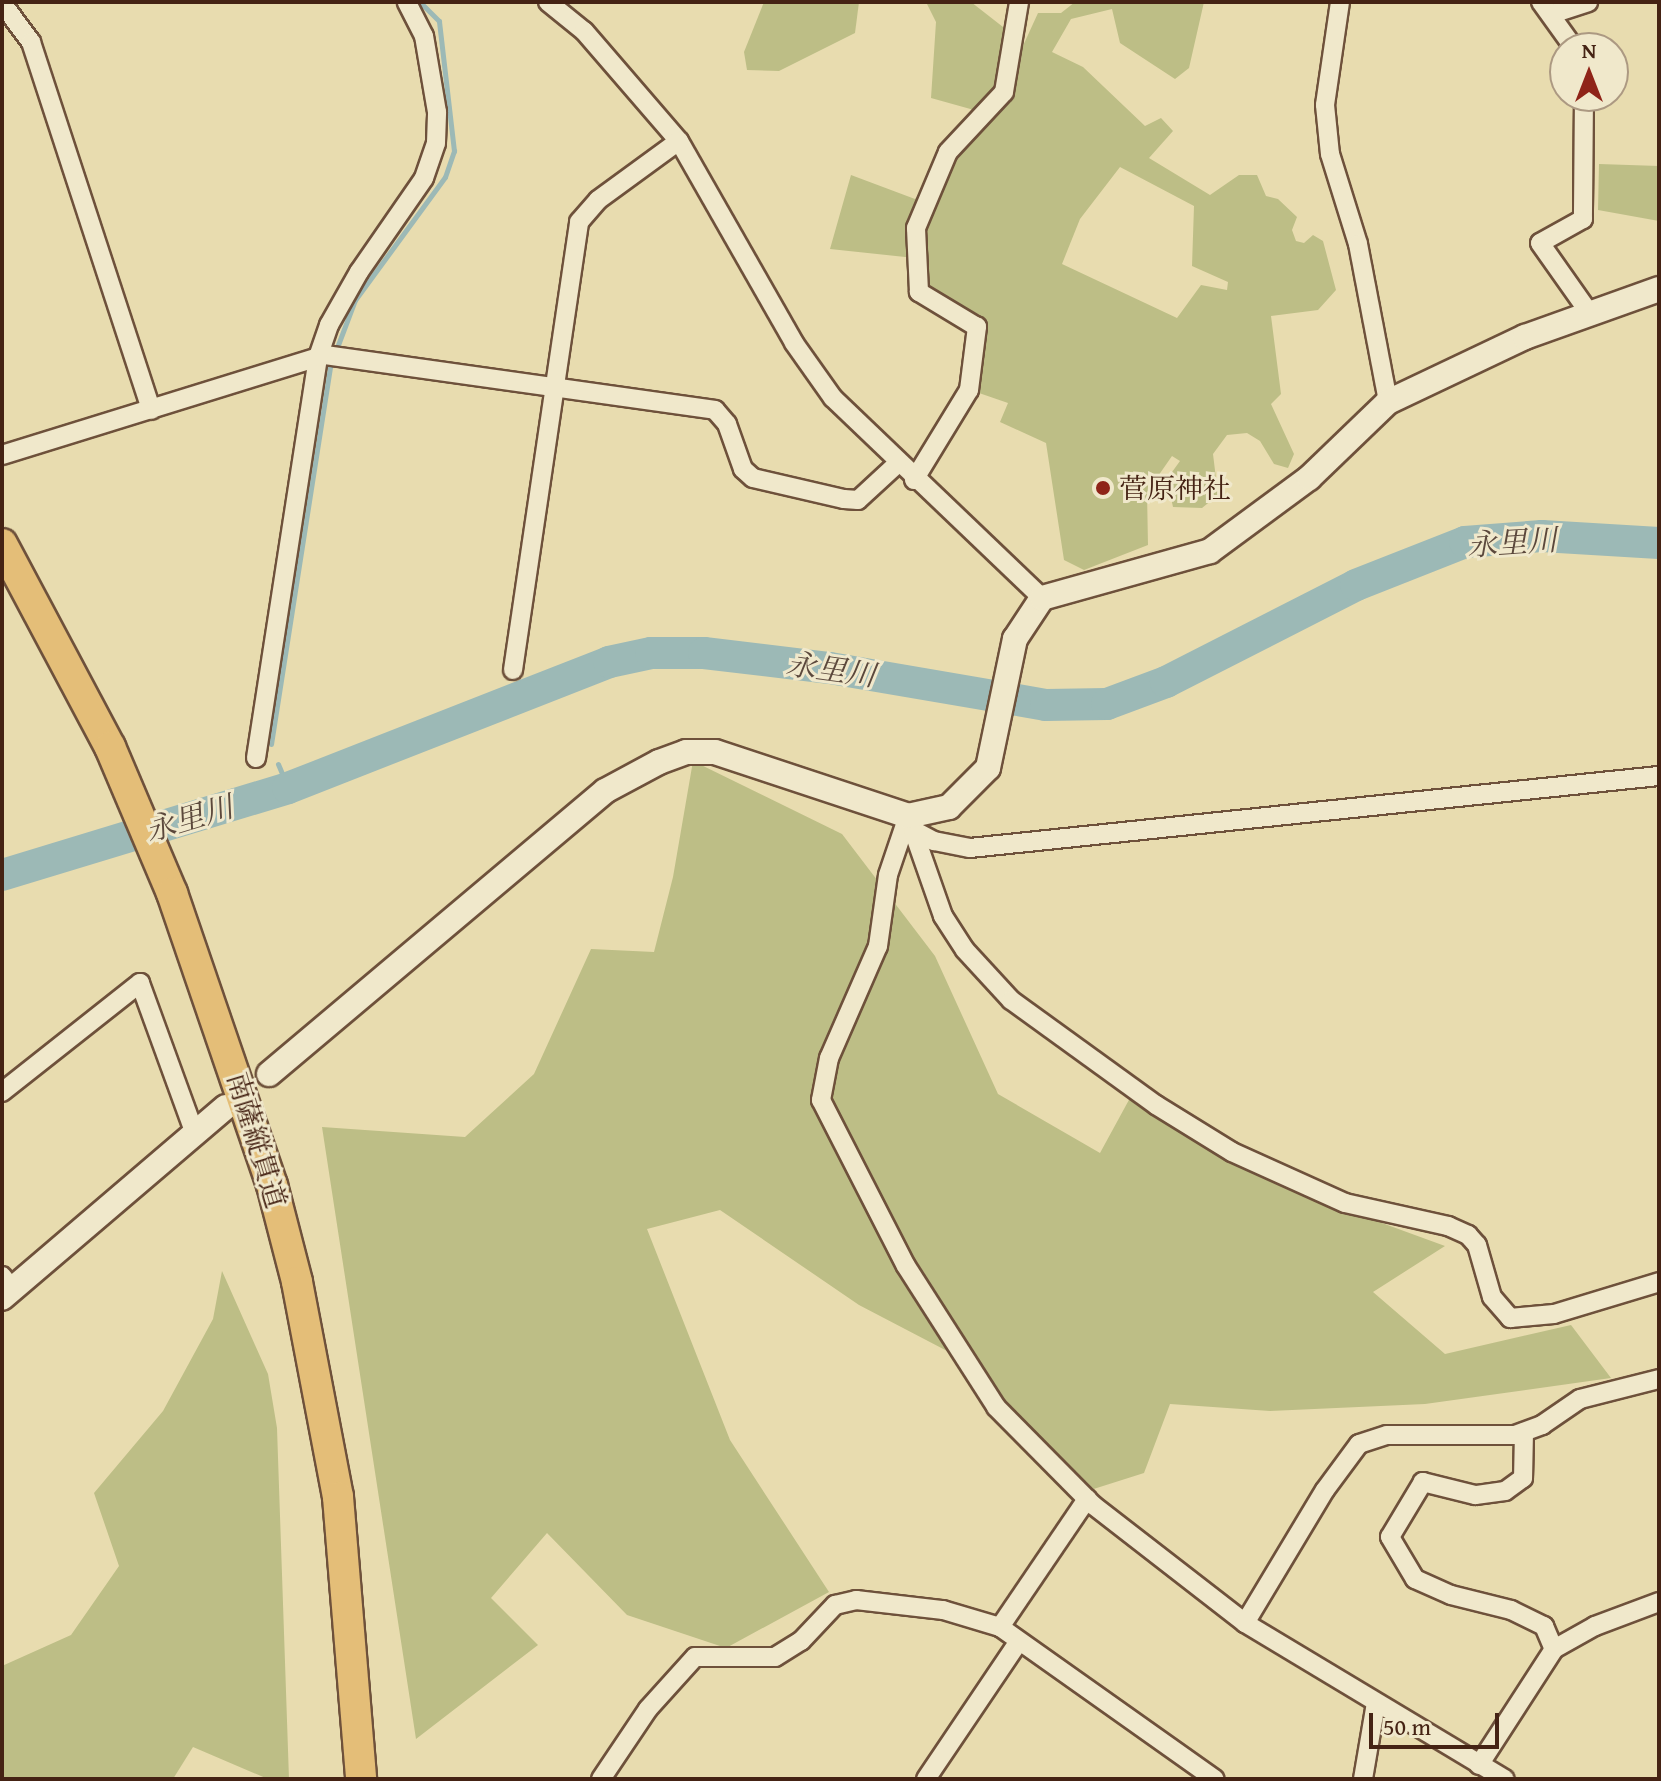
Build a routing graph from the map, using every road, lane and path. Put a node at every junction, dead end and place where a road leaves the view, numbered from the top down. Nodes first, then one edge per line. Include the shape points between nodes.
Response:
1 (407, 2) edge
2 (548, 2) edge
3 (1019, 2) edge
4 (1340, 2) edge
5 (1588, 2) edge
6 (2, 3) edge
7 (1547, 8) edge
8 (1563, 32) edge
9 (1584, 112) edge
10 (679, 141) junction
11 (1659, 289) edge
12 (1590, 314) junction
13 (327, 356) junction
14 (557, 387) junction
15 (1388, 402) junction
16 (151, 410) junction
17 (2, 455) edge
18 (897, 464) junction
19 (914, 480) junction
20 (2, 544) edge
21 (1042, 598) junction
22 (513, 670) dead end
23 (256, 758) dead end
24 (1659, 776) edge
25 (911, 823) junction
26 (269, 1074) dead end
27 (2, 1092) edge
28 (226, 1107) dead end
29 (195, 1134) junction
30 (1659, 1282) edge
31 (5, 1288) edge
32 (1659, 1379) edge
33 (1524, 1432) junction
34 (1087, 1499) junction
35 (1659, 1602) edge
36 (1245, 1623) junction
37 (1000, 1627) junction
38 (1019, 1641) junction
39 (1554, 1649) junction
40 (1376, 1703) junction
41 (1479, 1765) junction
42 (361, 1779) edge
43 (601, 1779) edge
44 (926, 1779) edge
45 (1215, 1779) edge
46 (1363, 1779) edge
47 (1505, 1779) edge

1 - 13 street via 424,36 437,112 436,143 424,178 329,325
2 - 10 street via 584,31
3 - 19 street via 1004,92 948,152 916,228 919,292 977,327 969,390
4 - 15 street via 1325,105 1330,154 1358,244
5 - 7 street
6 - 16 street via 31,42
7 - 8 street
9 - 12 street via 1583,219 1540,243
10 - 14 street via 598,200 579,222
10 - 18 street via 794,343 833,398
11 - 12 street
12 - 15 street via 1436,376
13 - 14 street
13 - 16 street
13 - 23 street
14 - 18 street via 715,410 727,424 743,469 753,478 844,499 858,500
14 - 22 street
15 - 21 street via 1309,478 1210,551
16 - 17 street
18 - 19 street
19 - 21 street
20 - 42 main road, 南薩縦貫道 via 110,747 228,1043 297,1282 338,1497
21 - 25 street via 1015,639 988,768 965,796
24 - 25 street via 970,848 942,844
25 - 26 street via 715,752 686,752 659,762 605,791
25 - 30 street via 943,916 965,950 1011,1000 1156,1105 1232,1152 1345,1203 1468,1235 1477,1245 1492,1297 1510,1318 1554,1314
25 - 34 street via 888,875 878,946 829,1058 821,1100 906,1266 996,1407
27 - 29 street via 140,983
28 - 29 street
29 - 31 street
32 - 33 street via 1580,1399
33 - 36 street via 1387,1435 1359,1444
33 - 39 street via 1523,1478 1505,1491 1475,1495 1423,1482 1390,1537 1415,1579 1544,1626
34 - 36 street
34 - 37 street
35 - 39 street via 1595,1626
36 - 40 street
37 - 38 street
37 - 43 street via 943,1610 856,1600 835,1605 801,1641 775,1657 695,1657 648,1709
38 - 44 street
38 - 45 street
39 - 41 street
40 - 41 street
40 - 46 street
41 - 47 street

